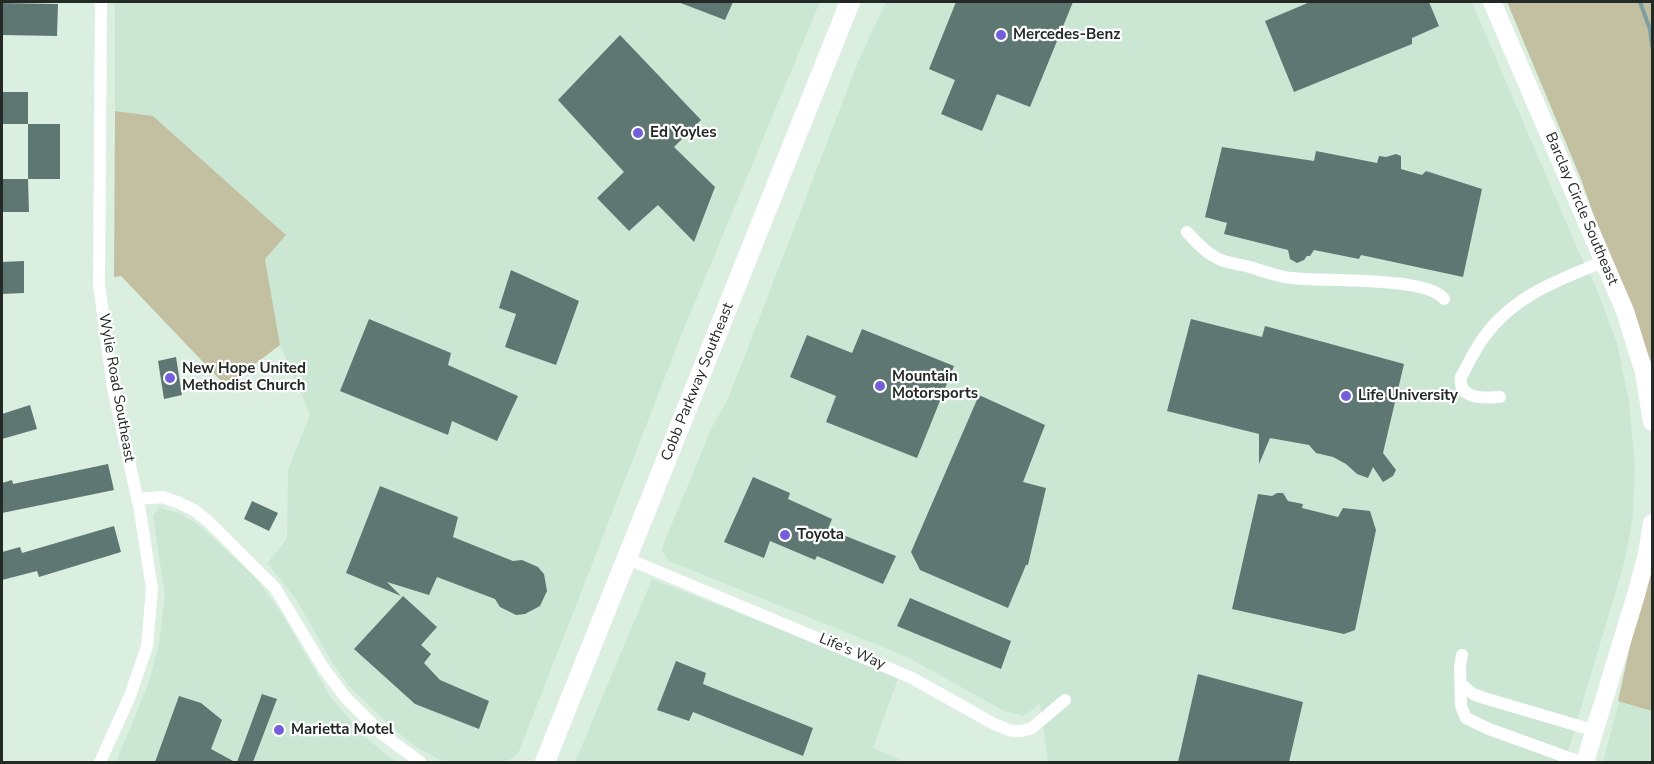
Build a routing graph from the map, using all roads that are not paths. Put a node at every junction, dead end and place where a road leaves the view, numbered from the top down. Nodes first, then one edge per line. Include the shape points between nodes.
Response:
1 (101, 2) edge
2 (850, 2) edge
3 (1492, 2) edge
4 (1187, 232) dead end
5 (1605, 261) junction
6 (1444, 298) dead end
7 (1500, 397) dead end
8 (1653, 422) edge
9 (138, 499) junction
10 (1653, 523) edge
11 (628, 559) junction
12 (1462, 655) dead end
13 (1461, 684) junction
14 (1065, 700) dead end
15 (1596, 731) junction
16 (100, 762) edge
17 (420, 762) edge
18 (545, 762) edge
19 (1580, 762) edge
20 (1585, 762) edge

1 - 9 street, Wylie Road Southeast via 99,285 113,388
2 - 11 main road, Cobb Parkway Southeast
3 - 5 street, Barclay Circle Southeast
4 - 6 street via 1218,259 1272,274 1405,285 1434,291
5 - 7 street via 1530,293 1484,336 1460,384 1475,397
5 - 8 street, Barclay Circle Southeast via 1640,356
9 - 16 street, Wylie Road Southeast via 152,589 147,646 130,696
9 - 17 street via 163,497 194,510 209,522 275,588 345,697 381,733
10 - 15 street
11 - 14 street, Life's Way via 912,678 1012,730 1032,728
11 - 18 main road, Cobb Parkway Southeast
12 - 13 street
13 - 15 street via 1484,698
13 - 19 street via 1461,706 1466,718
15 - 20 street

